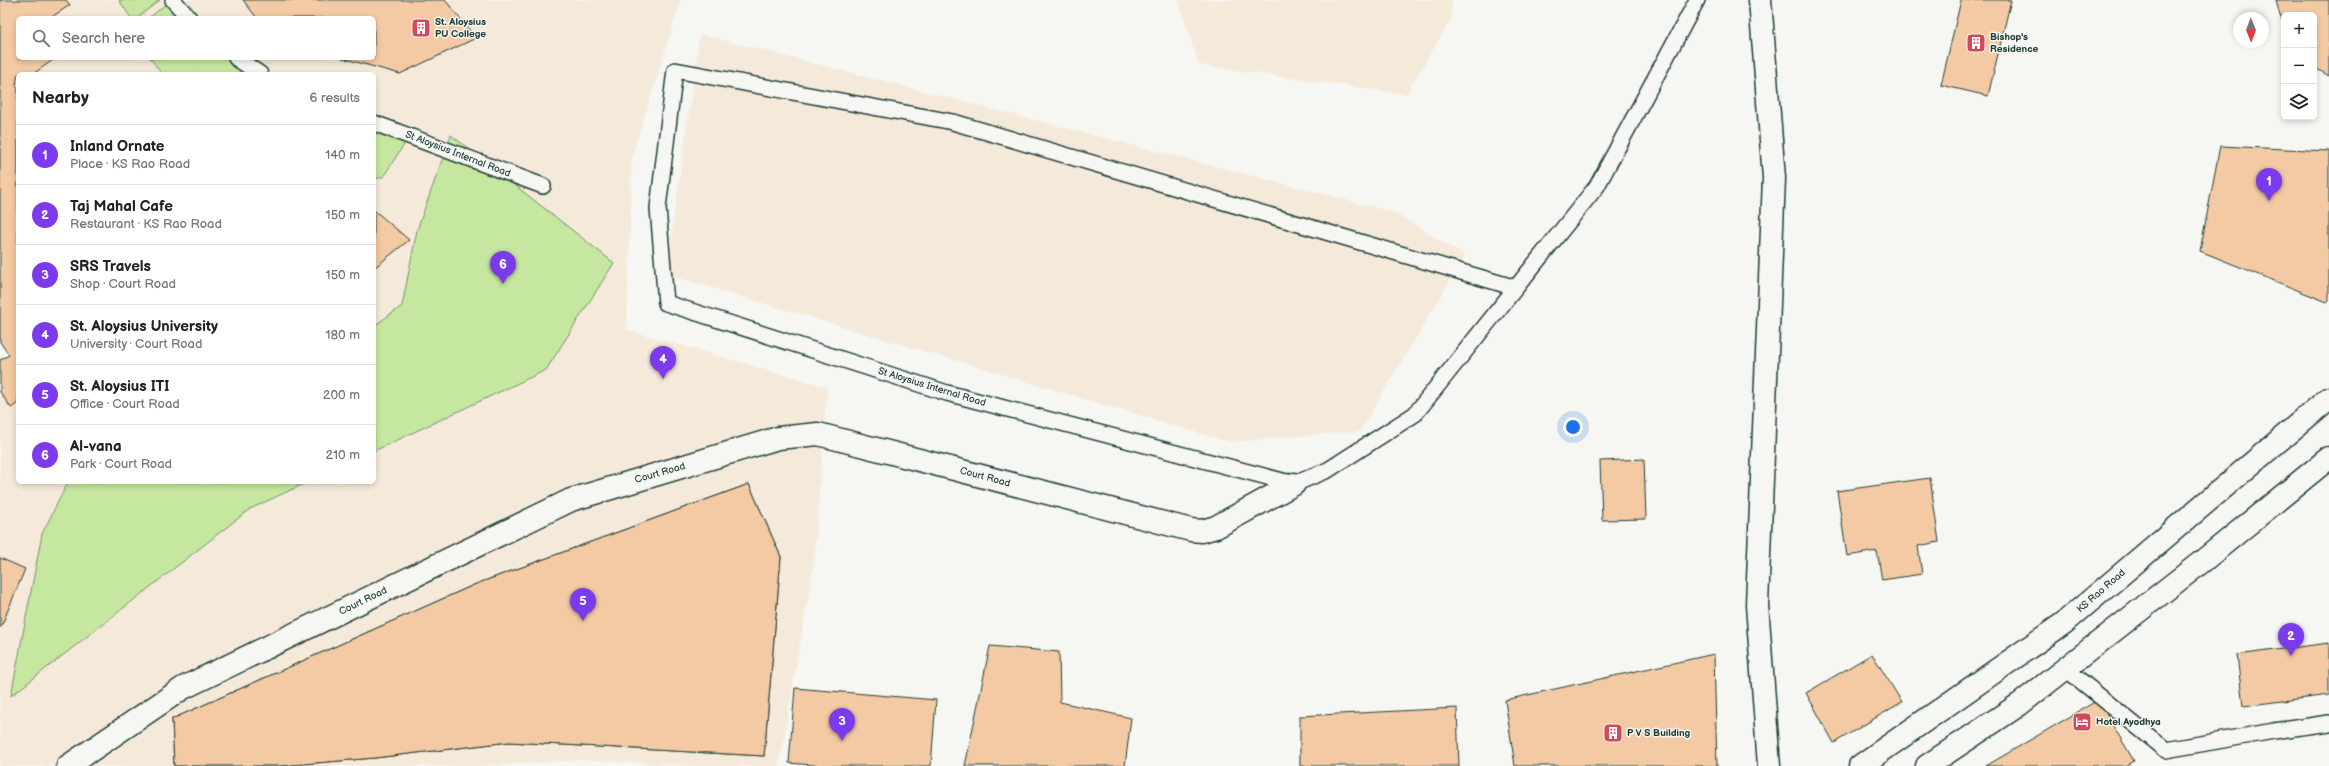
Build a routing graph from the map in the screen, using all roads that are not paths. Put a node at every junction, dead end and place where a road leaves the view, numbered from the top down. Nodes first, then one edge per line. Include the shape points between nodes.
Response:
1 (173, 0) edge
2 (1696, 0) edge
3 (1760, 0) edge
4 (187, 16) edge
5 (239, 60) edge
6 (257, 72) edge
7 (376, 124) edge
8 (543, 186) dead end
9 (1516, 288) junction
10 (2329, 398) edge
11 (2329, 458) edge
12 (1294, 484) junction
13 (2066, 669) junction
14 (2329, 723) edge
15 (68, 766) edge
16 (1769, 766) edge
17 (1860, 766) edge
18 (1927, 766) edge

1 - 4 lane
2 - 9 lane via 1597,186
3 - 16 street via 1774,178 1757,605
5 - 6 lane
7 - 8 lane, St Aloysius Internal Road
9 - 12 lane via 1415,414 1328,470
9 - 12 lane, St Aloysius Internal Road via 953,122 675,70 658,208 666,303 947,393
10 - 17 street, KS Rao Road via 2064,623
11 - 13 street
12 - 15 street, Court Road via 1216,527 1202,531 818,434 778,438 571,500 183,688
13 - 14 lane via 2166,750
13 - 18 street via 2020,704

